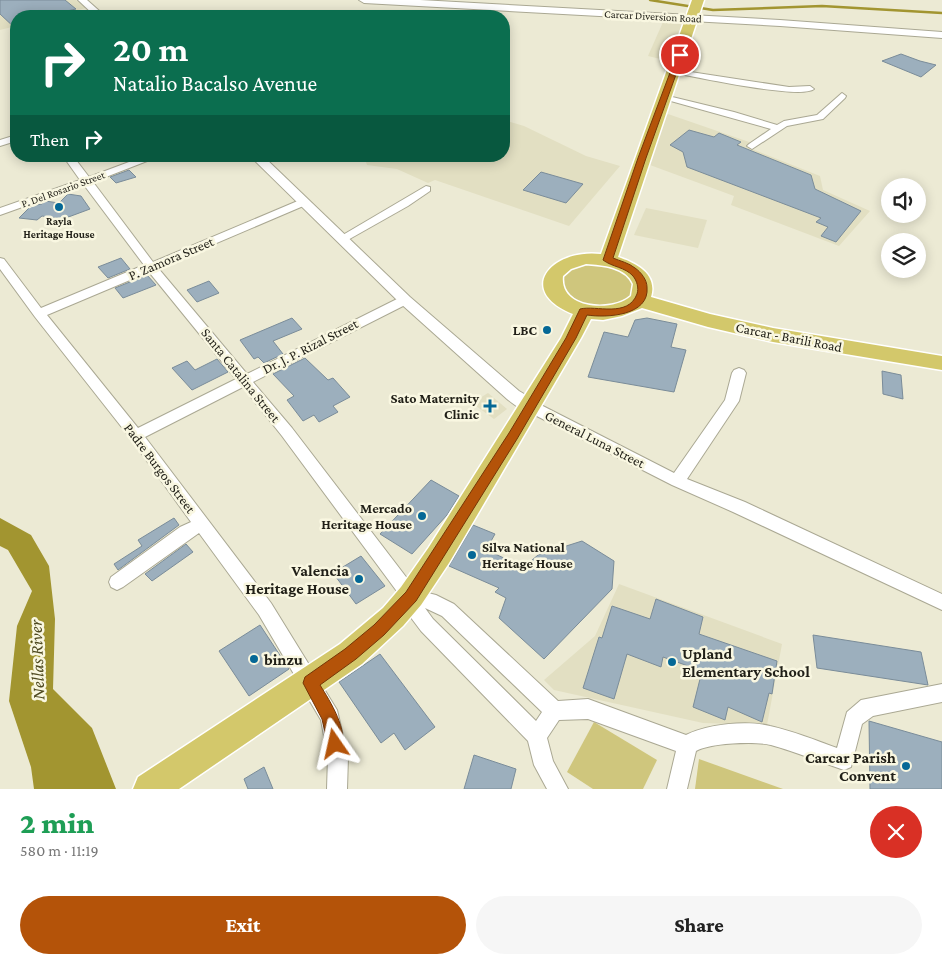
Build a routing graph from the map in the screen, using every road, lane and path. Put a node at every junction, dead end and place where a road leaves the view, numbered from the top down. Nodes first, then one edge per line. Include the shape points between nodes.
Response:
1 (82, 0) edge
2 (364, 0) edge
3 (695, 9) edge
4 (93, 10) edge
5 (942, 35) edge
6 (674, 71) junction
7 (810, 88) dead end
8 (842, 96) dead end
9 (664, 98) junction
10 (777, 128) junction
11 (752, 146) dead end
12 (72, 162) edge
13 (138, 162) edge
14 (262, 162) edge
15 (86, 180) junction
16 (426, 189) dead end
17 (304, 202) junction
18 (0, 212) edge
19 (342, 238) junction
20 (608, 260) junction
21 (0, 261) edge
22 (151, 266) junction
23 (405, 300) junction
24 (639, 300) junction
25 (584, 312) junction
26 (39, 314) junction
27 (942, 363) edge
28 (739, 373) dead end
29 (245, 379) junction
30 (530, 406) junction
31 (136, 435) junction
32 (677, 481) junction
33 (202, 524) junction
34 (117, 582) dead end
35 (411, 596) junction
36 (942, 602) edge
37 (310, 683) junction
38 (942, 692) edge
39 (554, 711) junction
40 (537, 736) junction
41 (687, 745) junction
42 (150, 789) edge
43 (337, 789) edge
44 (558, 789) edge
45 (677, 789) edge

1 - 4 street
2 - 3 main road, Carcar Diversion Road
3 - 5 main road, Carcar Diversion Road
3 - 6 highway
6 - 7 street via 790,90
6 - 9 highway
8 - 10 street via 820,117 790,122
9 - 10 street
9 - 20 highway
10 - 11 street
12 - 15 street, Santa Catalina Street
13 - 15 street, P. Del Rosario Street
14 - 17 street, General Luna Street
15 - 18 street, P. Del Rosario Street
15 - 22 street, Santa Catalina Street
16 - 19 street
17 - 19 street, General Luna Street
17 - 22 street, P. Zamora Street
19 - 23 street, General Luna Street
20 - 24 highway via 620,263 638,276 643,292
20 - 25 highway via 575,260 554,275 553,289 557,296
21 - 26 street, Padre Burgos Street
22 - 26 street, P. Zamora Street
22 - 29 street, Santa Catalina Street
23 - 29 street, Dr. J. P. Rizal Street
23 - 30 street, General Luna Street via 513,396
24 - 25 highway via 630,308 616,312
24 - 27 highway, Carcar - Barili Road via 773,335
25 - 30 highway
26 - 31 street, Padre Burgos Street
28 - 32 street via 732,401
29 - 31 street, Dr. J. P. Rizal Street
29 - 35 street, Santa Catalina Street
30 - 32 street, General Luna Street
30 - 35 highway
31 - 33 street, Padre Burgos Street
32 - 36 street, General Luna Street
33 - 34 street
33 - 37 street, Padre Burgos Street via 265,609
35 - 37 highway via 379,630
35 - 39 street via 448,610
35 - 40 street, Santa Catalina Street via 418,614 427,625
37 - 42 highway
37 - 43 street, Padre Burgos Street via 330,717 338,757
38 - 41 street via 868,707 854,719 844,760 769,735 702,737
39 - 40 street
39 - 41 street via 588,709
40 - 44 street via 544,765
41 - 45 street

